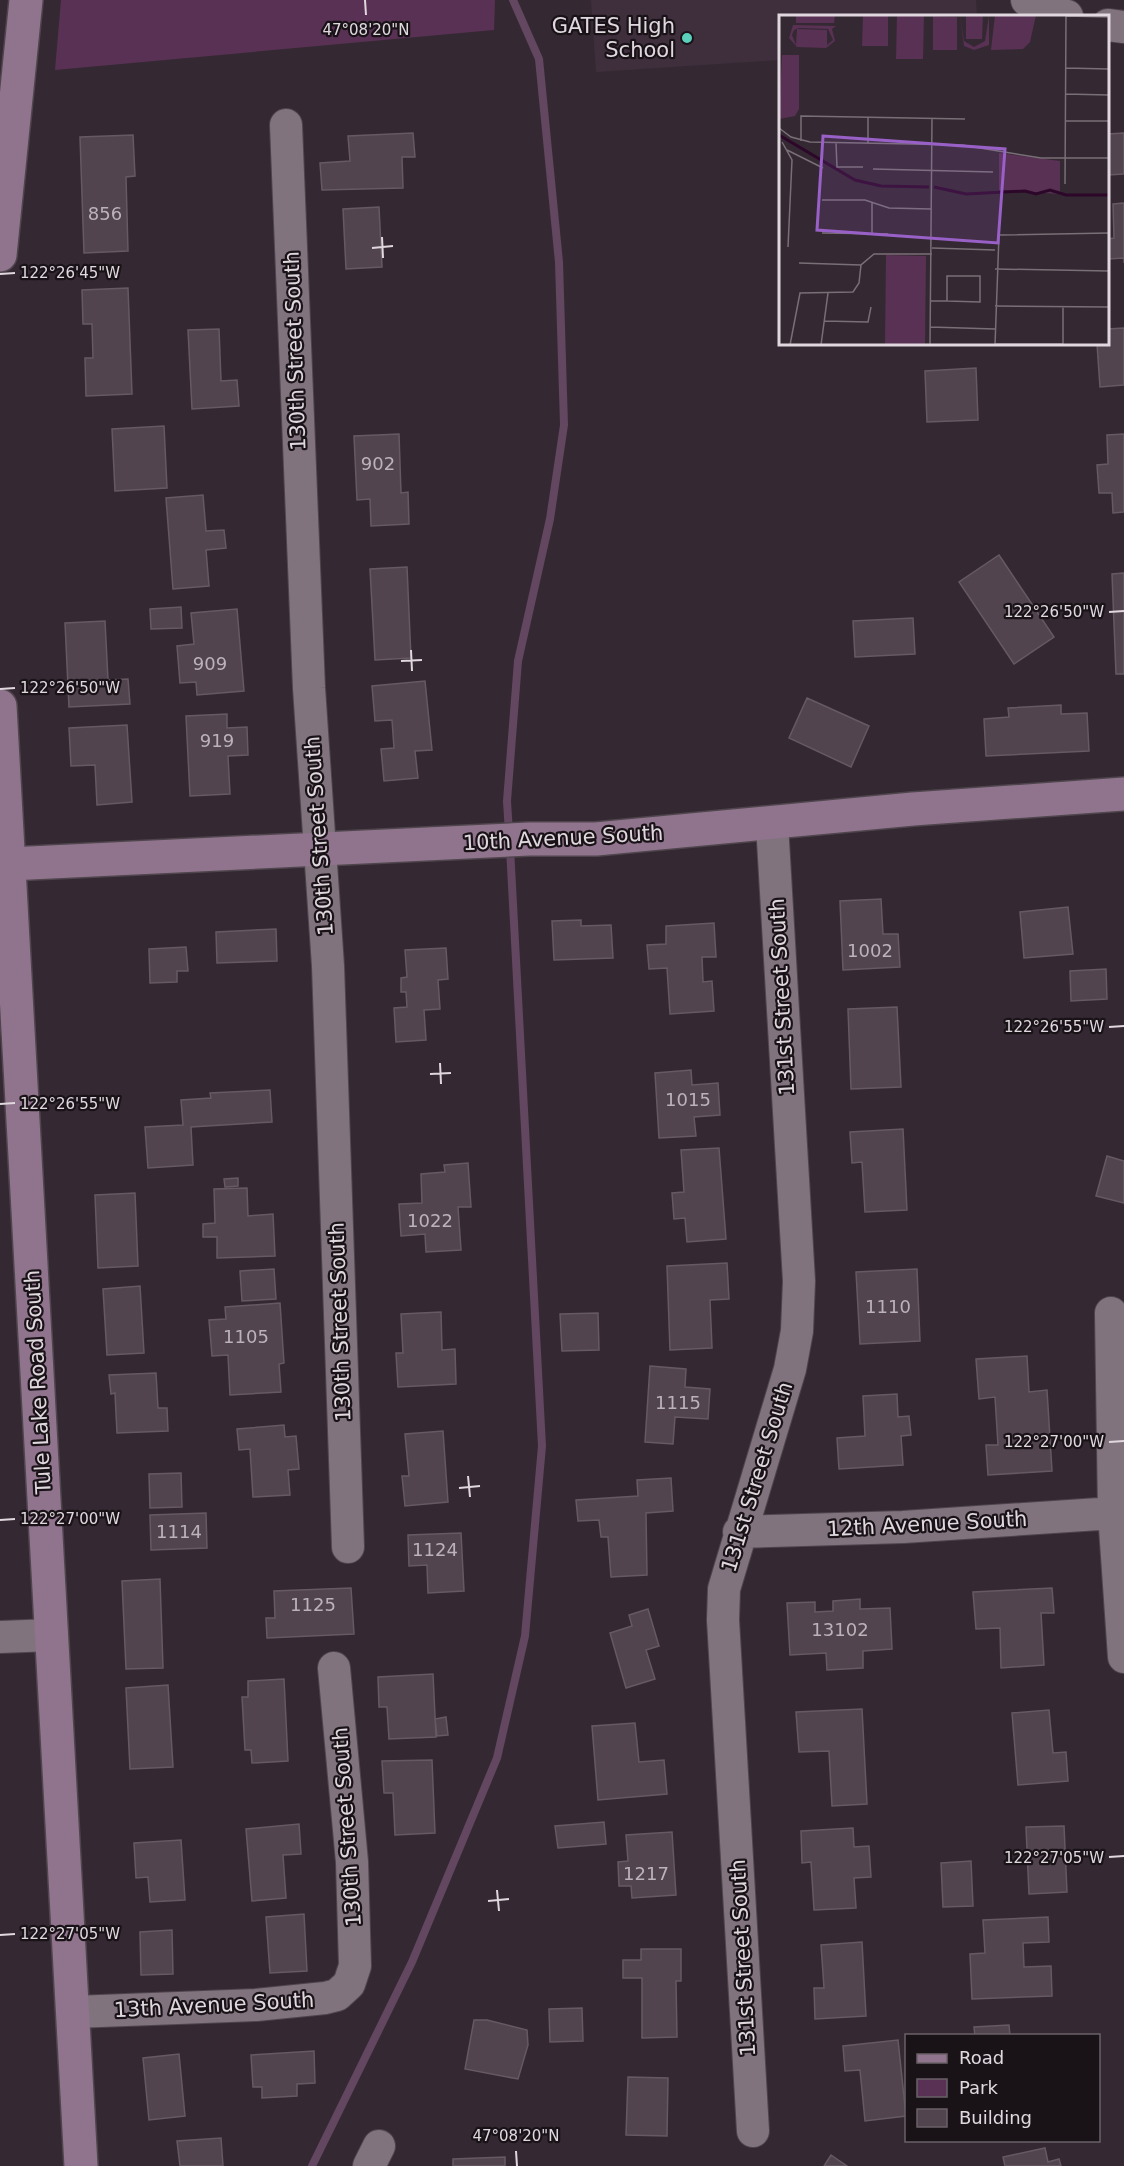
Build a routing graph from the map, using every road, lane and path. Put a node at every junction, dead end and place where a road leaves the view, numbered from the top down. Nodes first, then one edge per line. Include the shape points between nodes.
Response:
1 (26, 0) edge
2 (1109, 25) edge
3 (1124, 27) edge
4 (286, 125) dead end
5 (0, 255) edge
6 (0, 706) edge
7 (1124, 794) edge
8 (772, 824) junction
9 (321, 849) junction
10 (4, 865) edge
11 (1111, 1313) dead end
12 (1114, 1513) junction
13 (739, 1532) junction
14 (348, 1547) dead end
15 (52, 1635) junction
16 (0, 1637) edge
17 (1124, 1657) edge
18 (334, 1668) dead end
19 (349, 1984) joint
20 (74, 2012) junction
21 (753, 2131) dead end
22 (81, 2166) edge

1 - 5 street
2 - 3 street
4 - 9 street, 130th Street South via 309,688
6 - 10 street, Tule Lake Road South
7 - 8 street, 10th Avenue South
8 - 9 street, 10th Avenue South via 596,839
8 - 13 street, 131st Street South via 799,1281 797,1331
9 - 10 street, 10th Avenue South
9 - 14 street, 130th Street South
10 - 15 street, Tule Lake Road South
11 - 12 street
12 - 13 street, 12th Avenue South via 903,1527
12 - 17 street
13 - 21 street, 131st Street South via 724,1589 723,1620
15 - 16 street
15 - 20 street, Tule Lake Road South
18 - 19 street, 130th Street South via 352,1862 355,1966
19 - 20 street, 13th Avenue South via 337,1995 325,1998 256,2005
20 - 22 street, Tule Lake Road South

